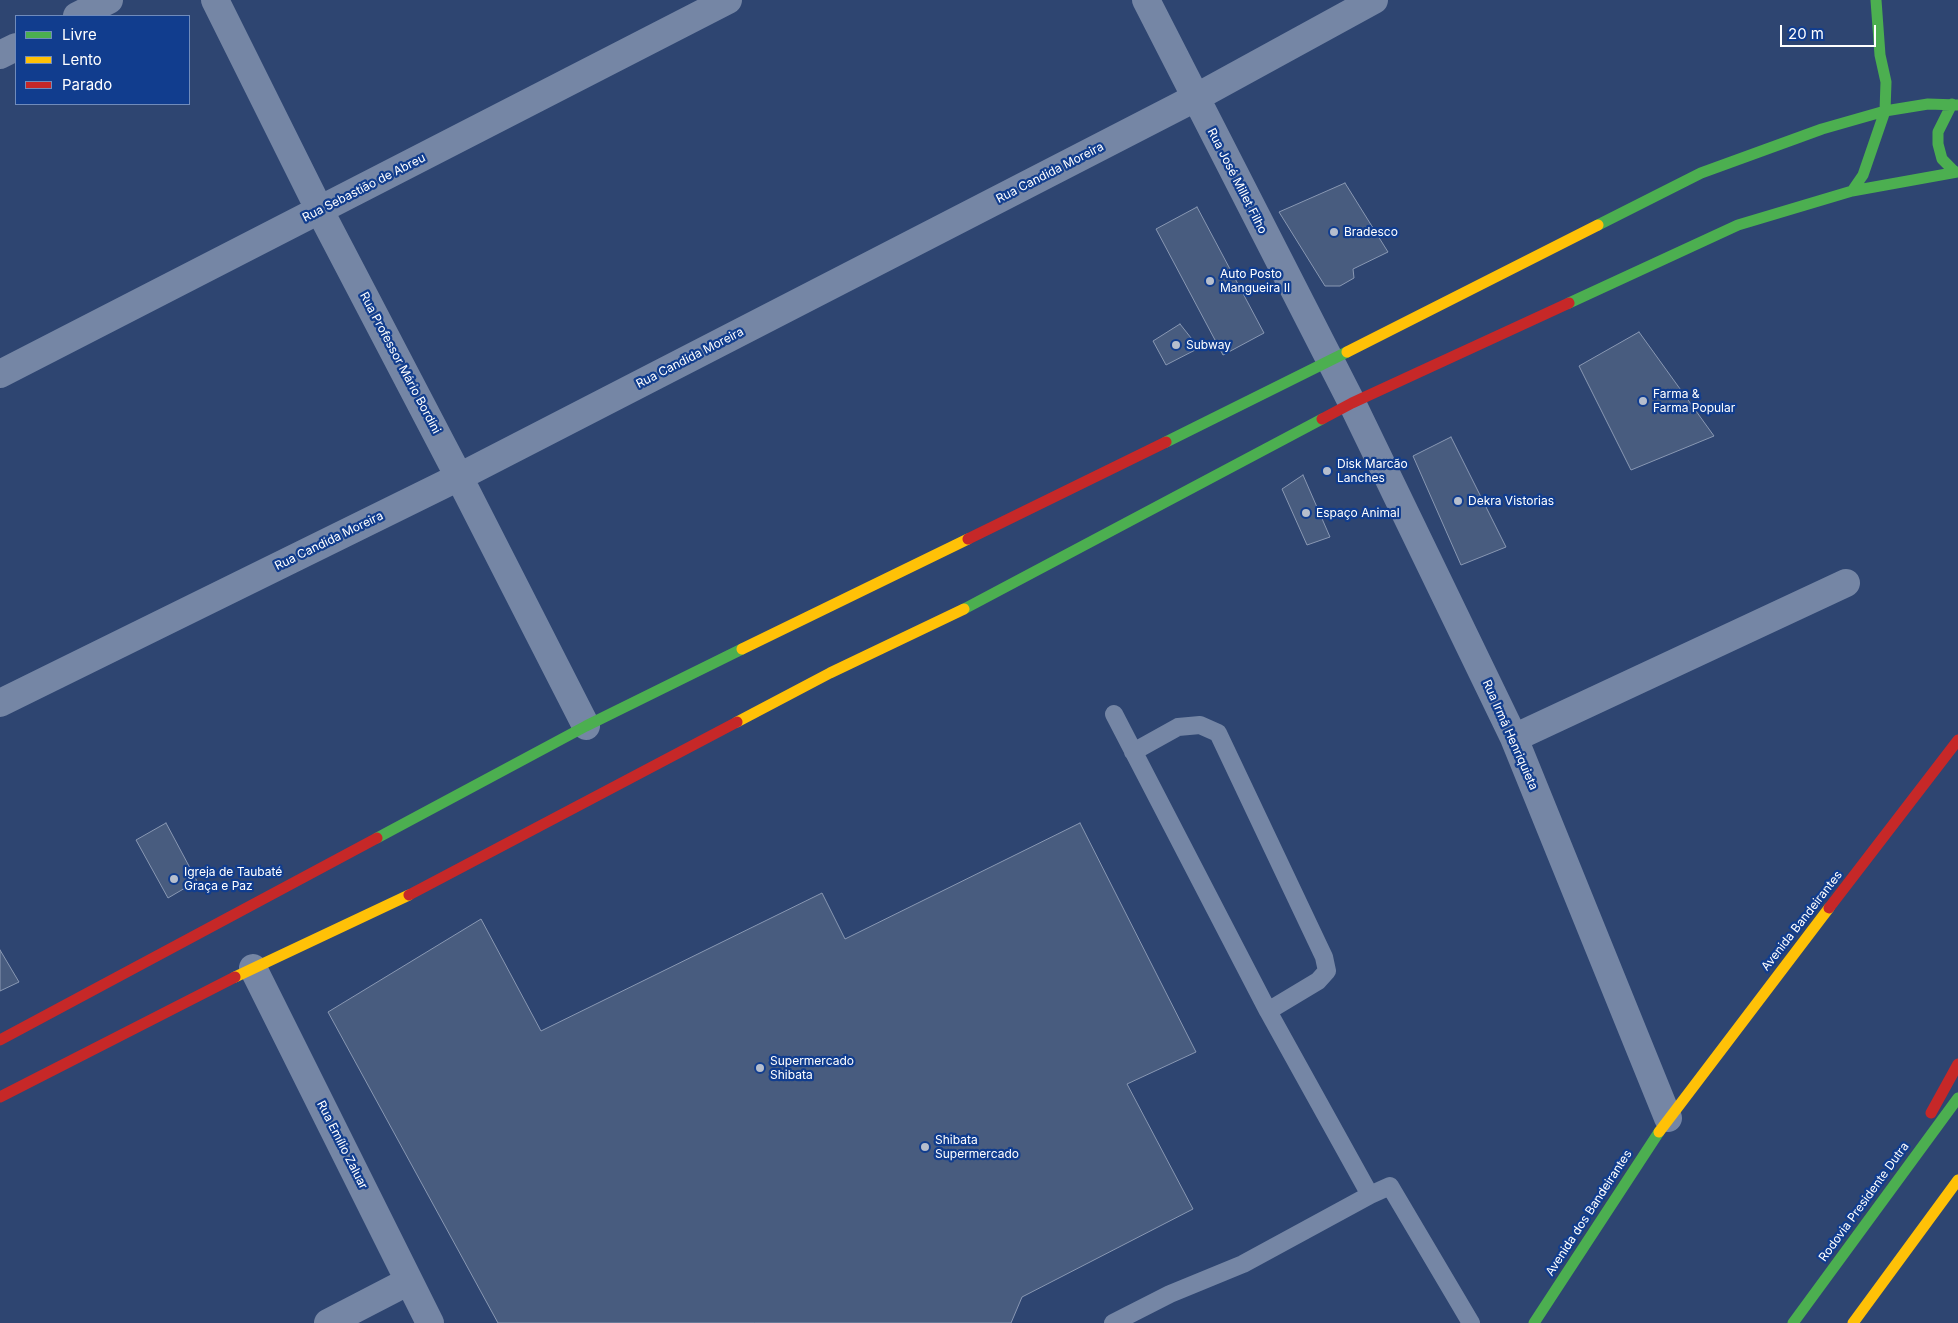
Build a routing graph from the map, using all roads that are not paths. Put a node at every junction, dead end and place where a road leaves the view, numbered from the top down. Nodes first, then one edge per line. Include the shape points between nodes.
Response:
1 (109, 0) edge
2 (215, 0) edge
3 (728, 0) edge
4 (1146, 0) edge
5 (1374, 0) edge
6 (1876, 0) edge
7 (79, 15) edge
8 (15, 48) edge
9 (0, 55) edge
10 (1195, 98) junction
11 (1955, 104) edge
12 (1885, 111) junction
13 (1956, 172) edge
14 (1852, 191) junction
15 (320, 211) junction
16 (1330, 362) junction
17 (0, 374) edge
18 (1352, 403) junction
19 (460, 477) junction
20 (1846, 583) dead end
21 (0, 703) edge
22 (1114, 714) dead end
23 (586, 726) junction
24 (1514, 738) junction
25 (1958, 740) edge
26 (1133, 752) junction
27 (253, 968) junction
28 (1268, 1011) junction
29 (0, 1040) edge
30 (1958, 1064) edge
31 (0, 1096) edge
32 (1958, 1098) edge
33 (1668, 1118) junction
34 (1958, 1180) edge
35 (1370, 1194) junction
36 (1884, 1198) junction
37 (409, 1281) junction
38 (328, 1323) edge
39 (430, 1323) edge
40 (1114, 1323) edge
41 (1471, 1323) edge
42 (1534, 1323) edge
43 (1793, 1323) edge
44 (1853, 1323) edge

1 - 7 street
2 - 15 street, Rua Professor Mário Bordini
3 - 15 street, Rua Sebastião de Abreu
4 - 10 street, Rua José Millet Filho
5 - 10 street, Rua Candida Moreira
6 - 12 main road via 1880,55 1886,82
8 - 9 street
10 - 16 street, Rua José Millet Filho
10 - 19 street, Rua Candida Moreira
11 - 12 main road via 1928,104
11 - 13 main road via 1938,132 1938,144 1942,159
12 - 14 main road via 1863,175
12 - 16 main road via 1822,129 1700,172
13 - 14 main road
14 - 18 main road via 1738,225
15 - 17 street, Rua Sebastião de Abreu
15 - 19 street, Rua Professor Mário Bordini
16 - 18 street, Rua Irmã Henriquieta
16 - 23 main road
18 - 24 street, Rua Irmã Henriquieta
18 - 27 main road via 957,613 830,673 426,887
19 - 21 street, Rua Candida Moreira
19 - 23 street, Rua Professor Mário Bordini
20 - 24 street
22 - 26 lane
23 - 29 main road
24 - 33 street, Rua Irmã Henriquieta
25 - 33 main road, Avenida Bandeirantes
26 - 28 lane
26 - 28 lane via 1178,727 1200,725 1218,733 1324,957 1327,971 1318,981
27 - 31 main road
27 - 37 street, Rua Emílio Zaluar
28 - 35 lane
30 - 36 main road
32 - 36 main road, Rodovia Presidente Dutra
33 - 42 main road, Avenida dos Bandeirantes
34 - 44 main road
35 - 40 lane via 1243,1264 1170,1294
35 - 41 lane via 1390,1186
36 - 43 main road, Rodovia Presidente Dutra
37 - 38 street
37 - 39 street, Rua Emílio Zaluar

